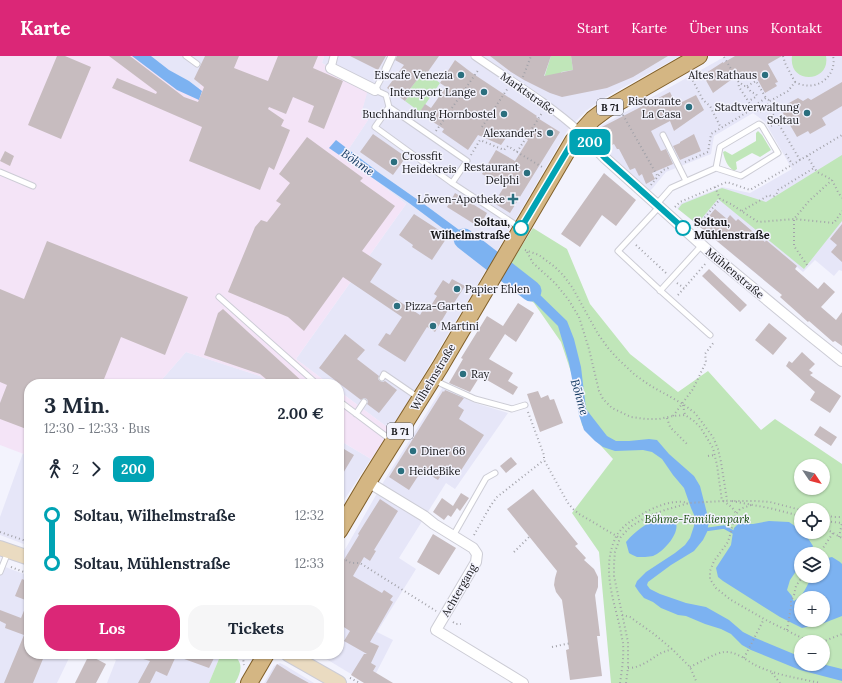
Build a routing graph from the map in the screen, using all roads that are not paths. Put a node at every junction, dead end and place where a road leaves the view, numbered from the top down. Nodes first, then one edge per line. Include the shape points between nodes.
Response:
1 (186, 56) edge
2 (334, 56) edge
3 (392, 56) edge
4 (475, 56) edge
5 (699, 56) edge
6 (197, 64) dead end
7 (331, 68) joint
8 (386, 69) joint
9 (375, 90) junction
10 (389, 107) junction
11 (580, 132) junction
12 (663, 135) dead end
13 (716, 168) junction
14 (0, 172) edge
15 (452, 182) junction
16 (686, 182) junction
17 (33, 186) dead end
18 (658, 206) junction
19 (521, 228) junction
20 (702, 245) junction
21 (660, 290) junction
22 (219, 297) dead end
23 (710, 335) dead end
24 (842, 361) edge
25 (382, 378) dead end
26 (311, 379) edge
27 (432, 379) junction
28 (420, 399) junction
29 (364, 402) dead end
30 (525, 405) road end
31 (344, 406) edge
32 (356, 414) junction
33 (393, 442) junction
34 (495, 472) dead end
35 (368, 482) junction
36 (344, 523) edge
37 (453, 536) junction
38 (4, 549) edge
39 (24, 556) edge
40 (0, 572) edge
41 (263, 659) edge
42 (297, 659) edge
43 (249, 683) edge
44 (339, 683) edge
45 (523, 683) edge

1 - 6 lane
2 - 7 street
3 - 8 street
4 - 11 street, Marktstraße via 547,105
5 - 11 main road, B 71 via 618,102 593,119
7 - 9 street
8 - 9 lane
9 - 10 lane via 386,95
10 - 15 lane via 375,127
10 - 15 lane via 467,161
11 - 18 street, Mühlenstraße
11 - 19 main road, B 71
12 - 16 lane
13 - 13 lane via 741,176 778,153 759,124 720,147
13 - 16 lane
14 - 17 lane
15 - 19 lane
16 - 18 lane via 671,188
18 - 20 street, Mühlenstraße
18 - 21 lane via 618,251
19 - 27 main road, Wilhelmstraße / B 71
20 - 21 lane
20 - 24 street, Mühlenstraße
21 - 23 lane
22 - 26 lane
25 - 28 lane via 384,374
27 - 28 main road, Wilhelmstraße / B 71
27 - 30 lane via 475,399 512,409
28 - 33 main road, Wilhelmstraße / B 71
29 - 32 lane
31 - 32 lane
32 - 33 lane
33 - 35 main road, Wilhelmstraße / B 71
34 - 37 lane via 486,478
35 - 36 main road, Wilhelmstraße / B 71
35 - 37 street, Achtergang
37 - 45 street, Achtergang via 473,548 477,558 436,630
38 - 39 main road
38 - 40 lane
41 - 43 main road
42 - 44 main road

